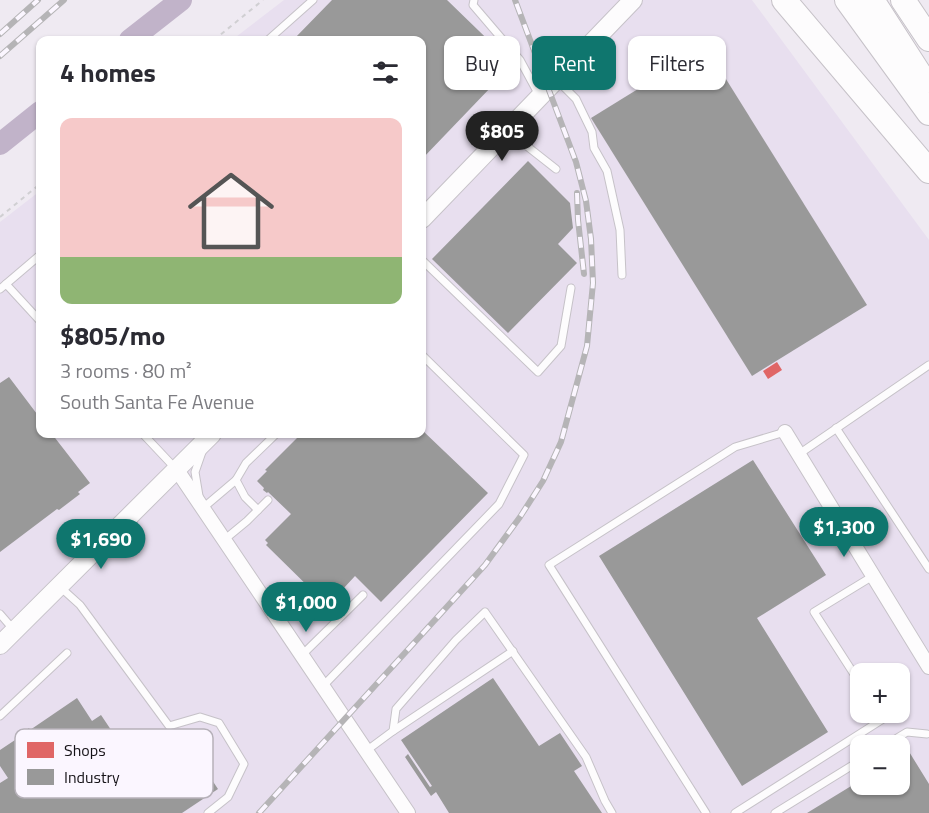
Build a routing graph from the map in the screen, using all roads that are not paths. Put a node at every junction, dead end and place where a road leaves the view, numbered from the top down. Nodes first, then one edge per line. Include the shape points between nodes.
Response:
1 (313, 0) edge
2 (474, 0) edge
3 (633, 0) edge
4 (784, 0) edge
5 (847, 0) edge
6 (872, 0) edge
7 (903, 0) edge
8 (917, 0) edge
9 (929, 18) edge
10 (272, 36) edge
11 (598, 36) edge
12 (929, 39) edge
13 (929, 89) edge
14 (547, 90) edge
15 (567, 90) edge
16 (540, 97) junction
17 (929, 112) edge
18 (507, 131) junction
19 (556, 169) dead end
20 (929, 171) edge
21 (426, 215) edge
22 (36, 258) edge
23 (426, 264) edge
24 (621, 275) dead end
25 (3, 286) edge
26 (571, 288) dead end
27 (36, 317) edge
28 (426, 359) edge
29 (929, 365) edge
30 (836, 428) junction
31 (785, 432) joint
32 (147, 438) edge
33 (208, 438) edge
34 (210, 438) edge
35 (272, 438) edge
36 (799, 454) junction
37 (177, 470) junction
38 (236, 480) junction
39 (268, 500) dead end
40 (202, 507) junction
41 (258, 510) junction
42 (225, 540) junction
43 (929, 569) edge
44 (873, 576) junction
45 (59, 586) junction
46 (363, 595) dead end
47 (0, 614) edge
48 (14, 631) junction
49 (0, 645) edge
50 (513, 651) junction
51 (67, 653) dead end
52 (302, 655) junction
53 (929, 666) edge
54 (850, 668) edge
55 (323, 686) junction
56 (0, 716) edge
57 (877, 723) edge
58 (393, 731) junction
59 (928, 734) edge
60 (902, 735) edge
61 (366, 751) junction
62 (850, 767) edge
63 (208, 813) edge
64 (408, 813) edge
65 (612, 813) edge
66 (706, 813) edge
67 (735, 813) edge
68 (775, 813) edge

1 - 10 lane
2 - 16 lane via 473,6 520,60
3 - 11 main road
4 - 20 highway
5 - 17 highway
6 - 13 highway
7 - 12 highway
8 - 9 highway
14 - 16 main road
15 - 24 lane via 576,99 606,171 620,230
16 - 18 main road
18 - 19 lane
18 - 21 main road
22 - 25 lane
23 - 26 lane via 538,372 561,346
25 - 27 lane
28 - 55 lane via 524,455 499,504
29 - 30 lane
30 - 36 lane
30 - 43 lane
31 - 36 street
31 - 66 lane via 735,447 549,565
32 - 37 lane
33 - 37 main road
34 - 40 lane via 195,472
35 - 38 lane via 246,463
36 - 44 street
37 - 40 street
37 - 45 main road
38 - 40 lane
38 - 41 lane
39 - 41 lane
40 - 42 street
41 - 42 lane
42 - 52 street
44 - 53 street
44 - 54 lane via 814,612
45 - 48 main road
45 - 63 lane via 80,605 169,726 200,717 219,723 232,742 244,764 228,797
46 - 52 lane
47 - 48 lane
48 - 49 main road
50 - 58 lane
50 - 58 lane via 485,612 396,710
50 - 65 lane via 586,757
51 - 56 lane
52 - 55 street
55 - 61 street
57 - 67 lane
58 - 61 lane
59 - 60 lane
61 - 64 street
62 - 68 lane

